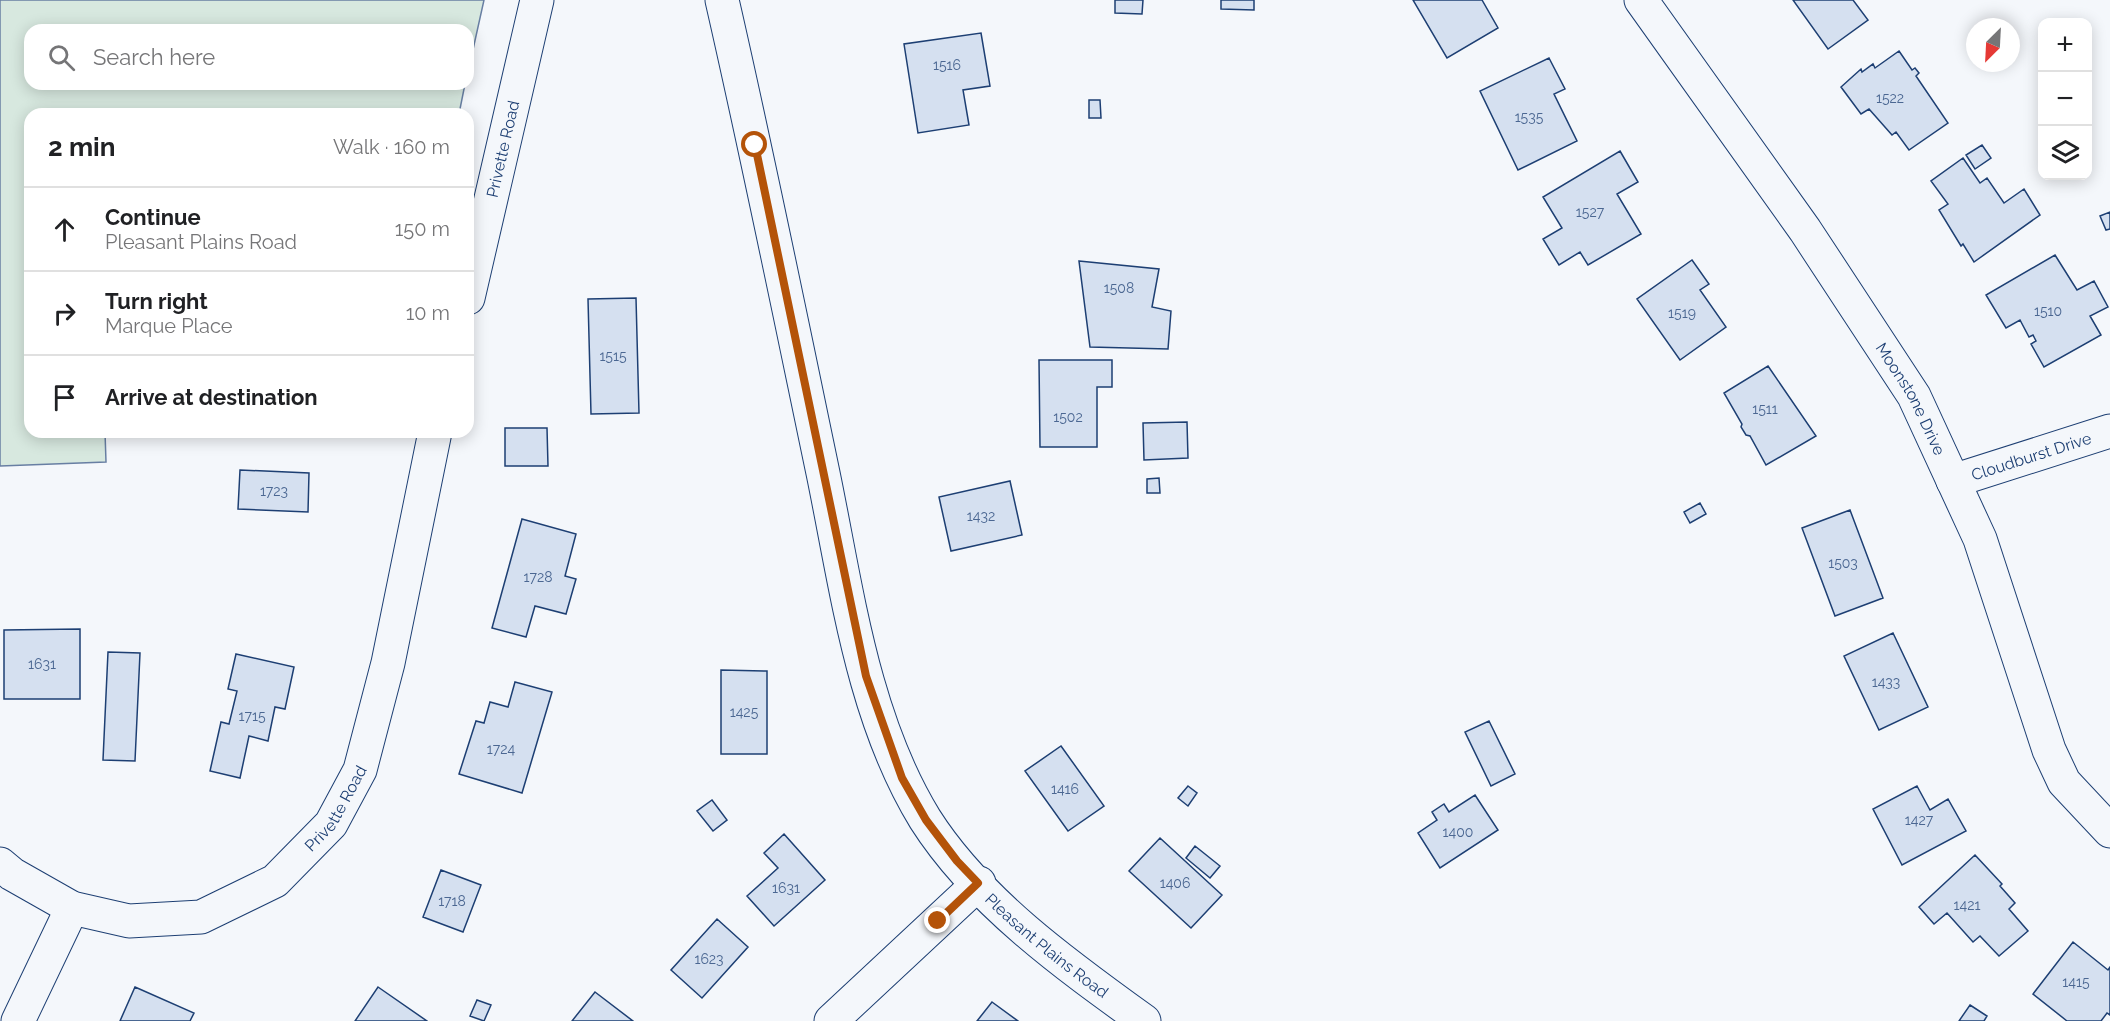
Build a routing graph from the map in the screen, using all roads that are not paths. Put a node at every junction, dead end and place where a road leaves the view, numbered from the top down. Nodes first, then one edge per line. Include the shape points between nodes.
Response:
1 (537, 0) edge
2 (722, 0) edge
3 (1641, 0) edge
4 (474, 274) edge
5 (2110, 431) edge
6 (434, 438) edge
7 (1953, 481) junction
8 (2110, 831) edge
9 (0, 864) edge
10 (978, 883) junction
11 (72, 908) junction
12 (18, 1021) edge
13 (831, 1021) edge
14 (1144, 1021) edge

1 - 4 street, Privette Road
2 - 10 street, Pleasant Plains Road via 866,676 902,778 926,820
3 - 7 street, Moonstone Drive via 1869,324 1914,396
5 - 7 street, Cloudburst Drive
6 - 11 street, Privette Road via 388,663 360,770 332,824 275,881 201,917 129,921
7 - 8 street, Moonstone Drive via 1980,539 2049,750 2064,782
9 - 11 street, Privette Road
10 - 13 street
10 - 14 street, Pleasant Plains Road via 1071,968
11 - 12 street

